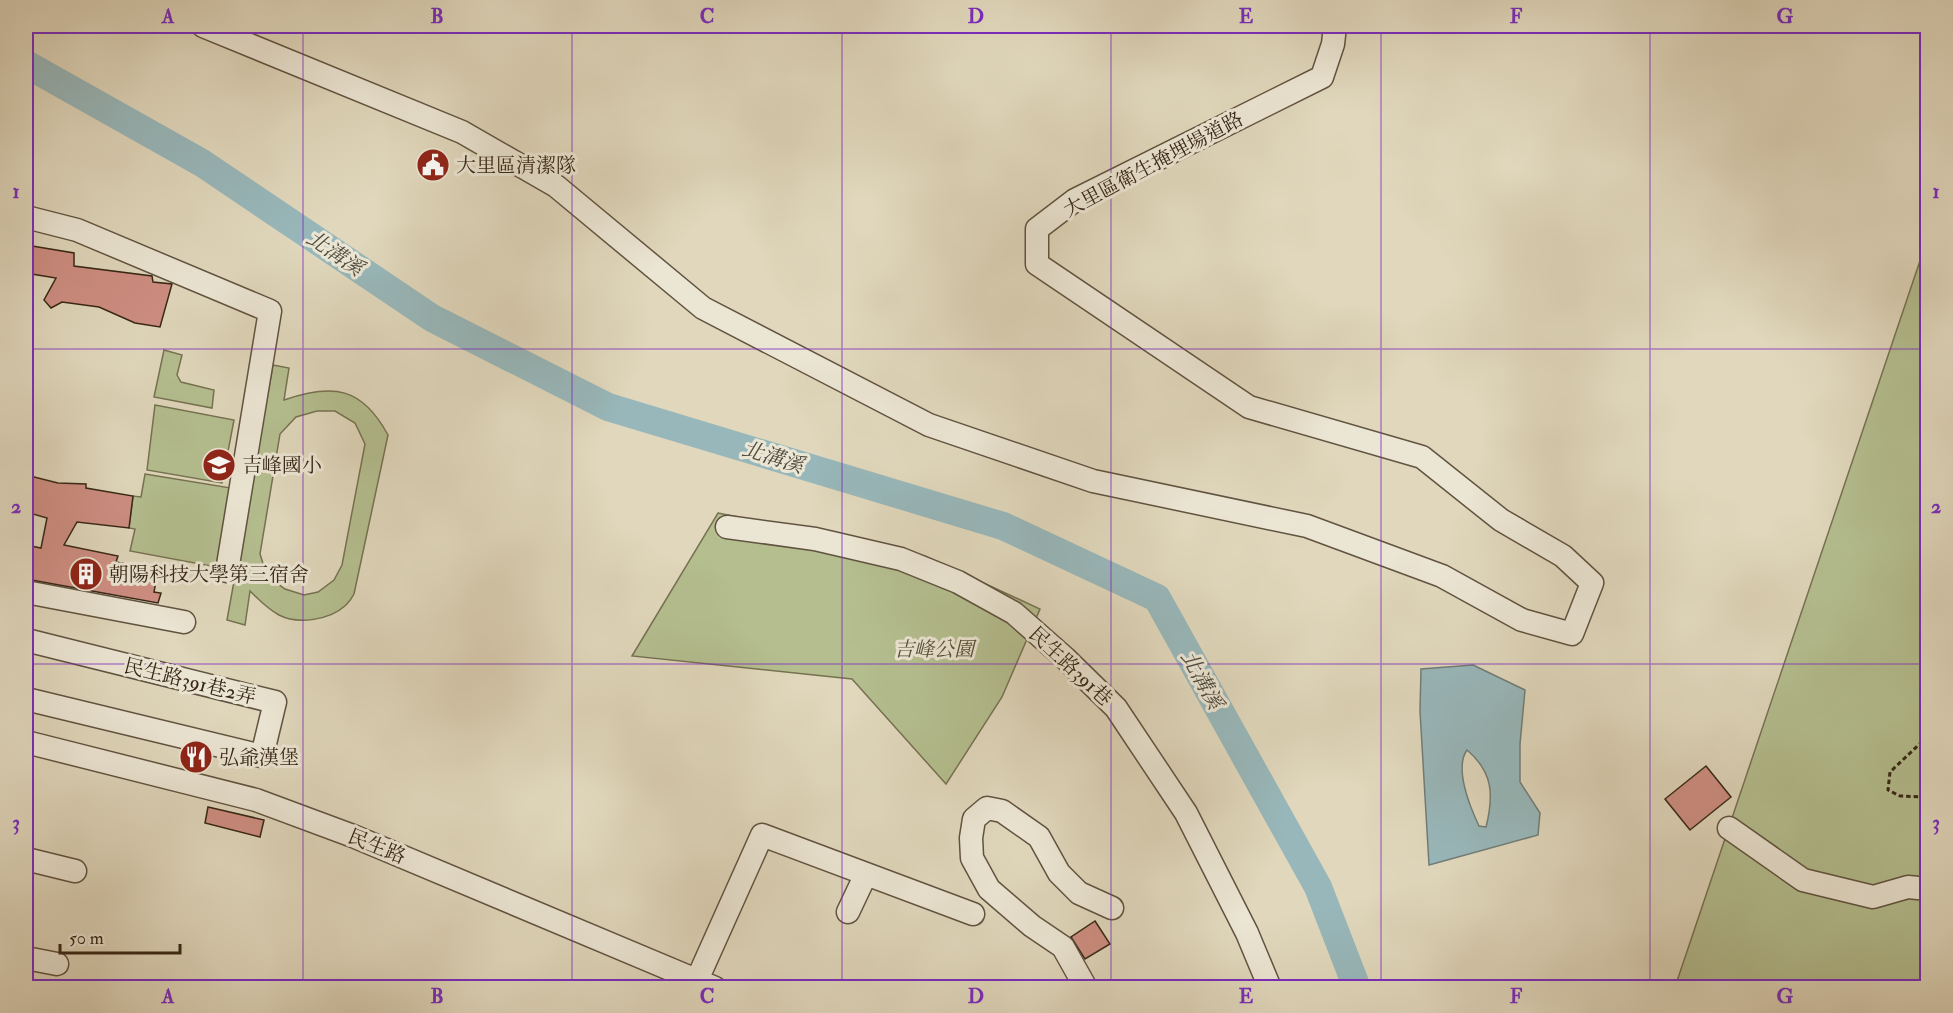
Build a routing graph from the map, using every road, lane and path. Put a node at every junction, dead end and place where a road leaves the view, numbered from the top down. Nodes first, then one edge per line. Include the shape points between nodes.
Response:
1 (203, 26) edge
2 (1335, 26) edge
3 (26, 217) edge
4 (727, 527) dead end
5 (227, 571) dead end
6 (26, 592) edge
7 (184, 622) dead end
8 (26, 640) edge
9 (26, 699) edge
10 (1928, 736) edge
11 (26, 742) edge
12 (1928, 797) edge
13 (1730, 828) dead end
14 (26, 859) edge
15 (75, 871) dead end
16 (866, 874) junction
17 (1928, 889) edge
18 (1112, 908) dead end
19 (848, 912) dead end
20 (973, 914) dead end
21 (26, 958) edge
22 (57, 964) dead end
23 (706, 984) edge
24 (1086, 987) edge
25 (1270, 987) edge

1 - 2 street, 大里區衛生掩埋場道路 via 462,132 556,186 703,308 929,425 1094,481 1307,526 1442,576 1521,620 1572,634 1592,583 1563,556 1501,520 1422,457 1249,407 1037,264 1037,230 1075,200 1322,77
3 - 5 street via 77,230 270,311
4 - 25 street, 民生路391巷 via 815,539 901,559 958,582 1014,613 1116,708 1186,813
6 - 7 street
8 - 9 street, 民生路391巷2弄 via 275,702 262,756
10 - 12 path via 1890,772 1888,790 1900,796
11 - 23 street, 民生路 via 256,800 353,836
13 - 17 street via 1803,880 1873,897 1908,887
14 - 15 street
16 - 19 street
16 - 20 street
16 - 23 street via 762,835
18 - 24 street via 1079,893 1059,873 1039,837 1002,811 987,808 974,819 972,858 989,889 1063,947
21 - 22 street

